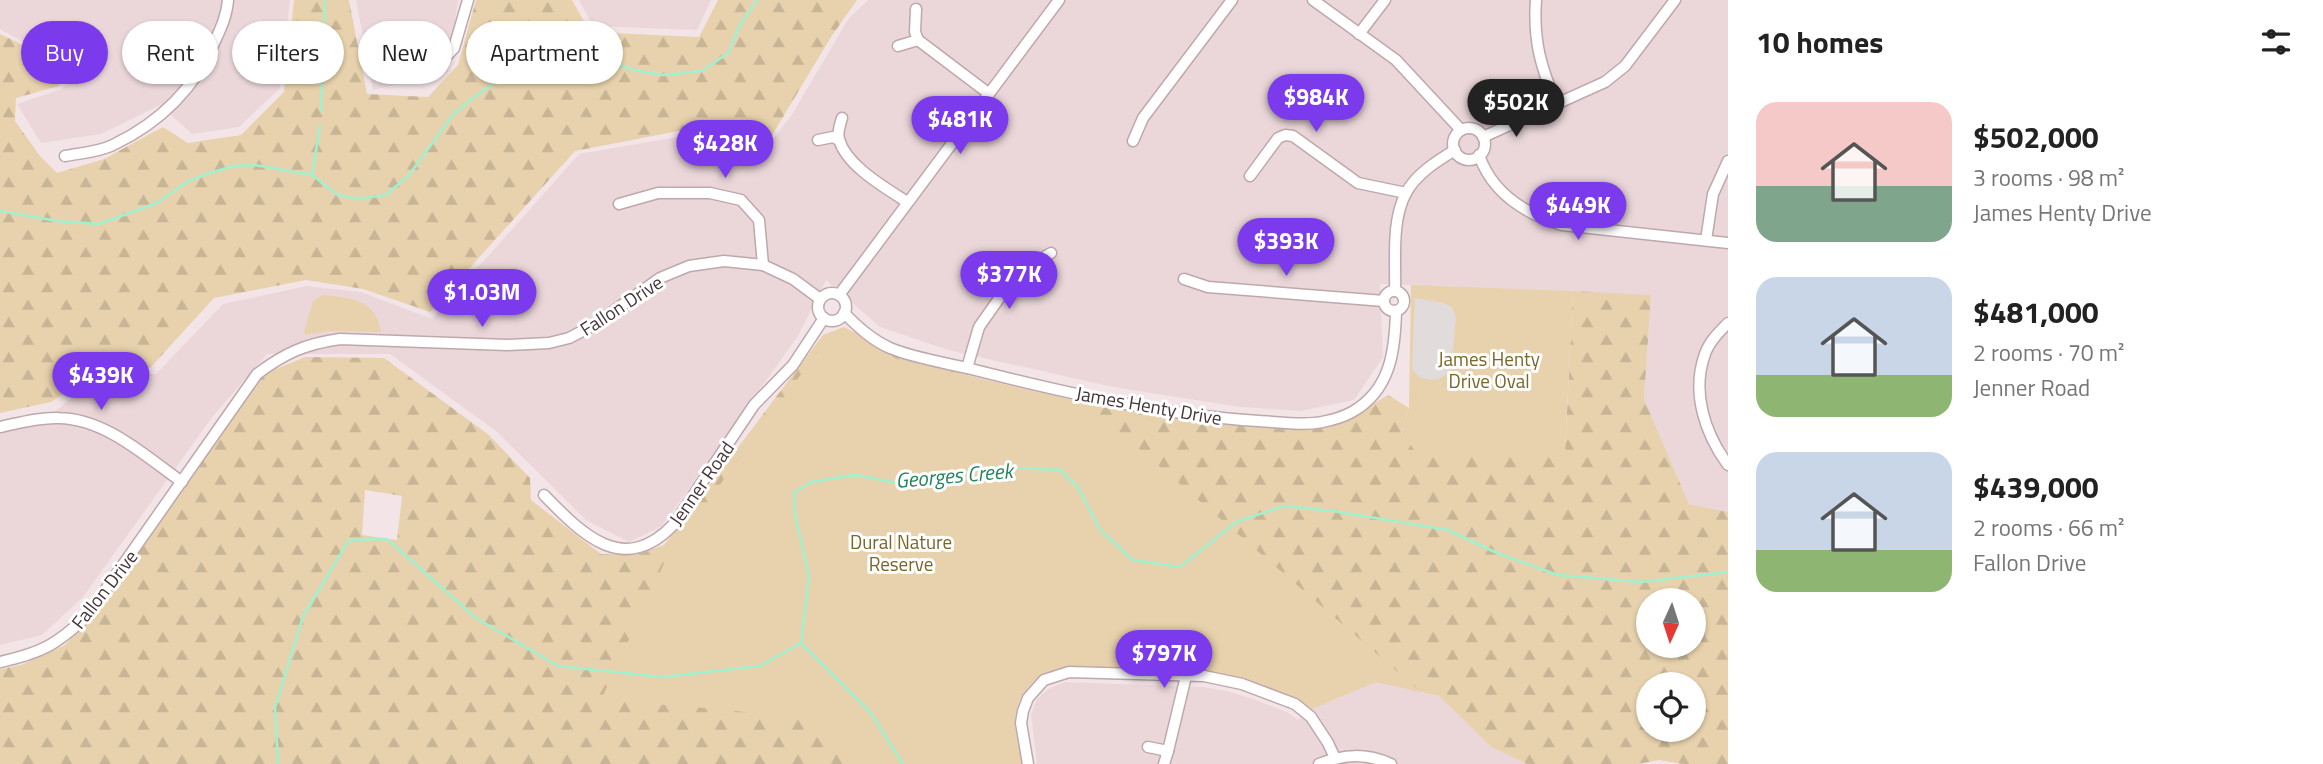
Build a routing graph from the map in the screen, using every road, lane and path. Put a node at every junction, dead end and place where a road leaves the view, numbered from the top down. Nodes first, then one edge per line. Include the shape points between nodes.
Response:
1 (228, 0) edge
2 (1059, 0) edge
3 (1232, 0) edge
4 (1313, 0) edge
5 (1385, 0) edge
6 (1536, 0) edge
7 (1675, 0) edge
8 (464, 1) edge
9 (916, 9) dead end
10 (1359, 34) junction
11 (918, 40) junction
12 (898, 46) dead end
13 (452, 50) edge
14 (988, 93) junction
15 (1557, 105) junction
16 (842, 118) dead end
17 (1461, 130) junction
18 (1483, 137) junction
19 (818, 140) dead end
20 (839, 140) junction
21 (1133, 142) dead end
22 (1455, 150) junction
23 (1479, 155) junction
24 (65, 156) dead end
25 (1728, 161) edge
26 (1250, 176) dead end
27 (1406, 193) junction
28 (907, 202) junction
29 (619, 204) dead end
30 (1706, 240) junction
31 (1728, 243) edge
32 (1051, 254) dead end
33 (762, 265) junction
34 (1184, 279) dead end
35 (1395, 290) junction
36 (839, 295) junction
37 (820, 299) junction
38 (1384, 301) junction
39 (1396, 311) junction
40 (844, 313) junction
41 (824, 318) junction
42 (1728, 323) edge
43 (967, 368) junction
44 (0, 427) edge
45 (1728, 465) edge
46 (182, 482) junction
47 (544, 495) dead end
48 (0, 662) edge
49 (1186, 676) junction
50 (1148, 747) dead end
51 (1168, 751) junction
52 (1335, 758) junction
53 (1028, 764) edge
54 (1164, 764) edge
55 (1319, 764) edge
56 (1391, 764) edge

1 - 24 street via 210,52 196,78 172,106 114,144
2 - 14 street
3 - 21 street via 1143,118
4 - 10 street
5 - 10 street
6 - 15 street via 1539,58
7 - 15 street via 1615,75
8 - 13 street
9 - 11 street
10 - 17 street via 1395,60
11 - 12 street
11 - 14 street
14 - 28 street
15 - 18 street
16 - 20 street
17 - 18 street via 1471,128
17 - 22 street via 1453,141
18 - 23 street
19 - 20 street
20 - 28 street via 860,170
22 - 23 street via 1465,159
22 - 27 street via 1418,177
23 - 30 street via 1495,185 1537,217 1562,225
25 - 30 street via 1713,194
26 - 27 street via 1285,135 1293,136 1359,183
27 - 35 street via 1396,236
28 - 36 street
29 - 33 street via 658,193 710,193 741,200 759,220
30 - 31 street
32 - 43 street via 1020,271 1007,287 979,327
33 - 37 street, Fallon Drive via 793,279
33 - 46 street, Fallon Drive via 724,261 689,266 660,278 594,325 549,343 340,339 312,343 257,374
34 - 38 street via 1208,287
35 - 38 street
35 - 39 street via 1405,301
36 - 37 street via 831,293
36 - 40 street via 845,301
37 - 41 street via 818,307
38 - 39 street via 1388,309
39 - 43 street, James Henty Drive via 1395,349 1384,380 1354,410 1320,423 1235,420 1178,412
40 - 41 street via 838,319
40 - 43 street, James Henty Drive via 892,349
41 - 47 street, Jenner Road via 793,365 754,405 660,538 633,550 608,547 583,532
42 - 45 street via 1705,353 1699,387 1709,436
44 - 46 street via 57,418 93,425
46 - 48 street, Fallon Drive via 87,616 62,640 29,656
49 - 51 street
49 - 52 street via 1224,679 1295,704 1321,730
49 - 53 street via 1069,672 1044,680 1023,711
50 - 51 street
51 - 54 street
52 - 55 street
52 - 56 street via 1367,756

